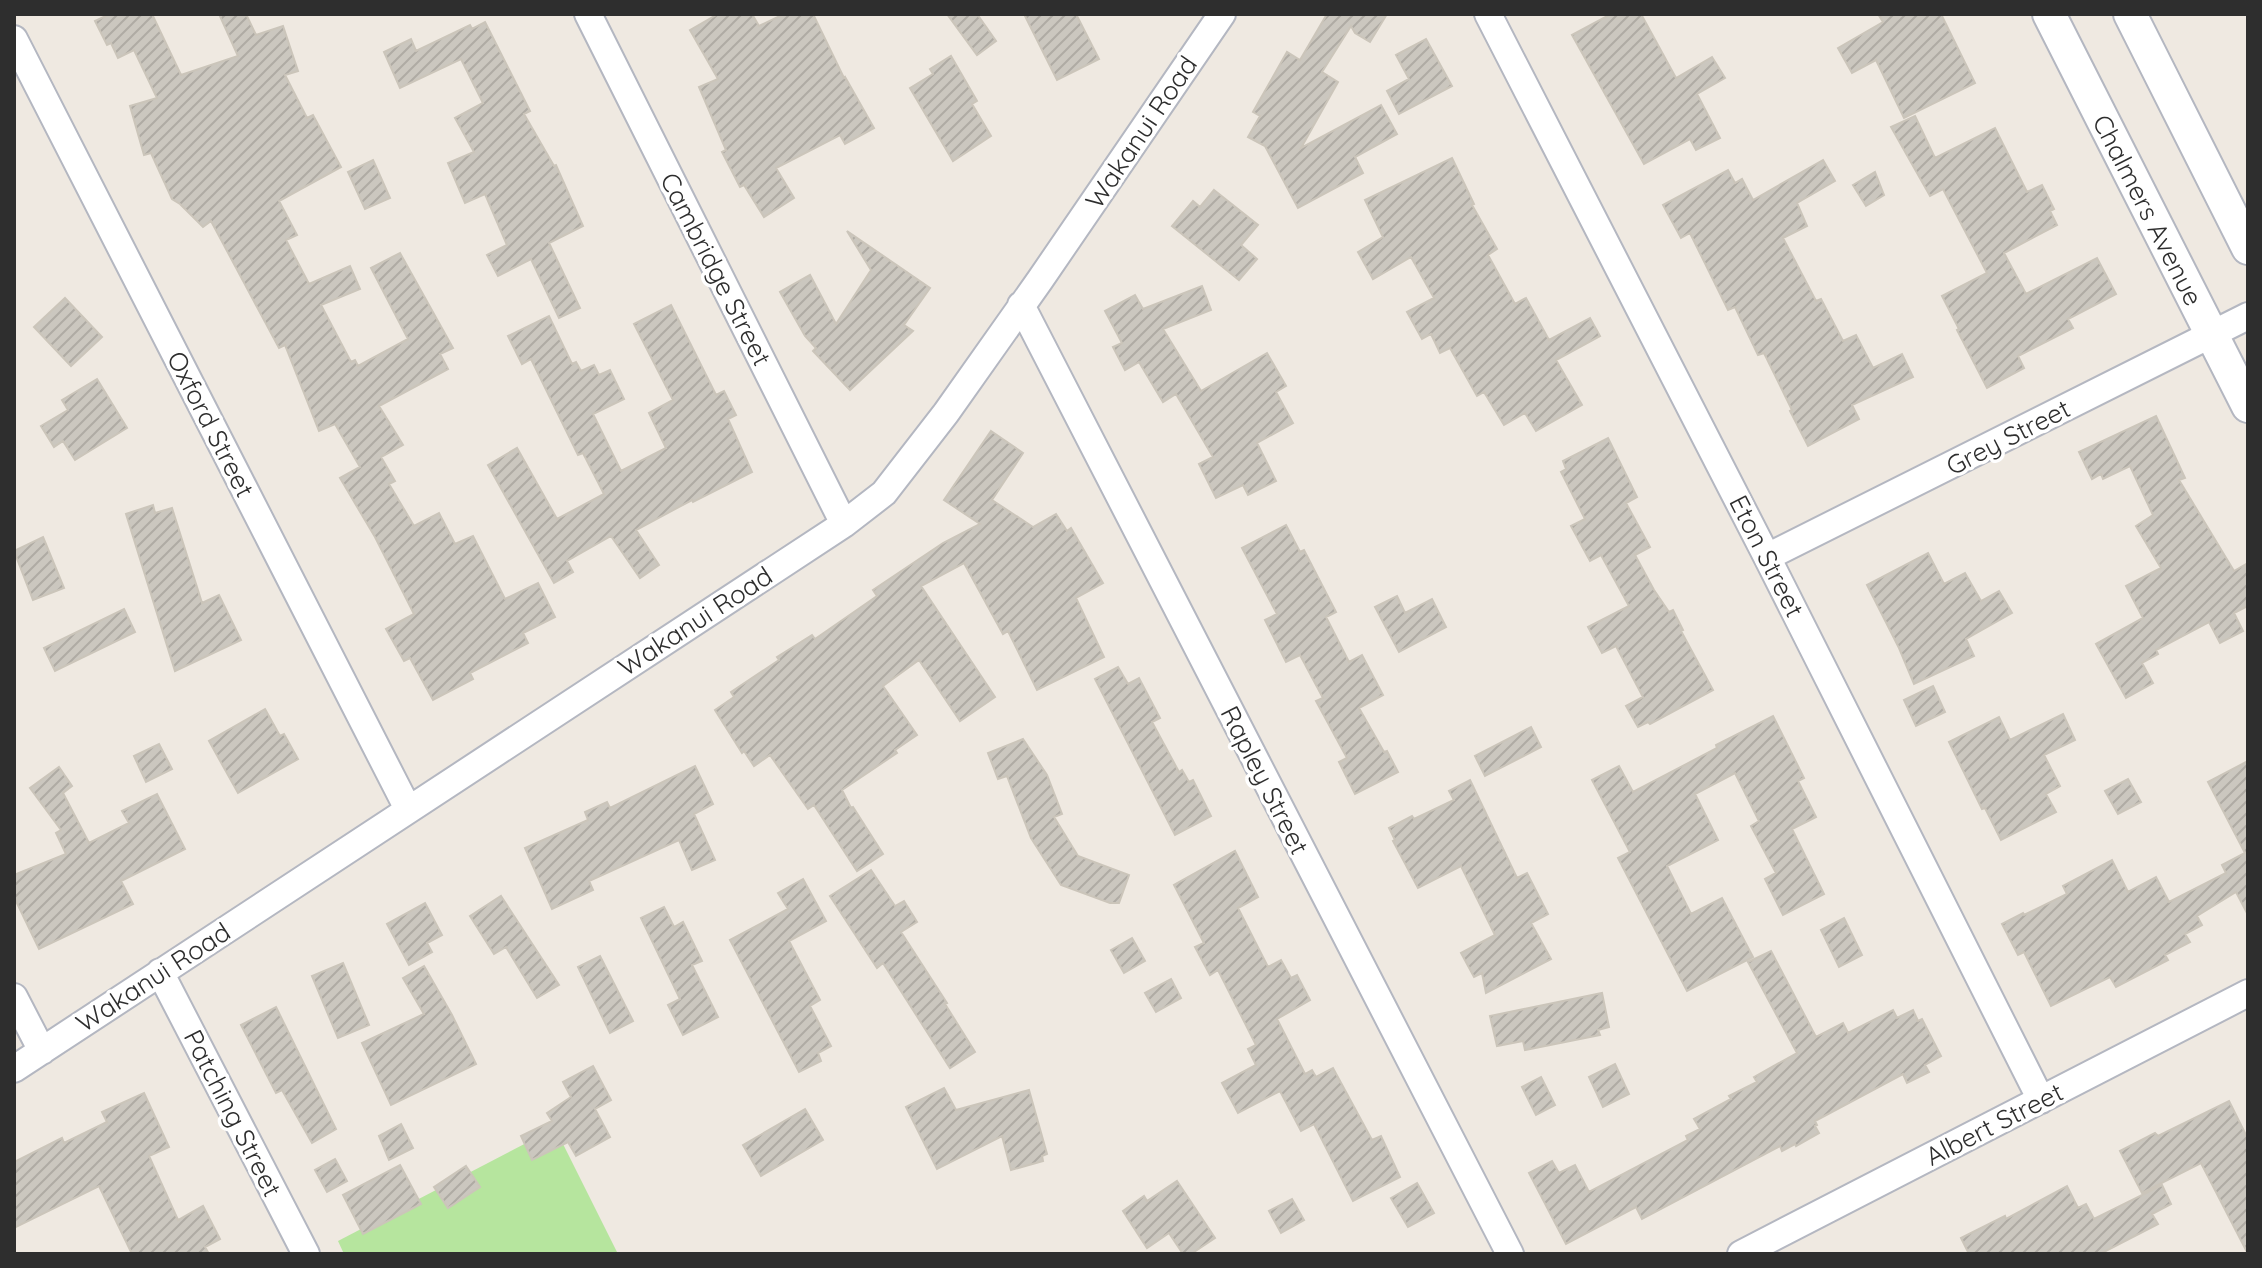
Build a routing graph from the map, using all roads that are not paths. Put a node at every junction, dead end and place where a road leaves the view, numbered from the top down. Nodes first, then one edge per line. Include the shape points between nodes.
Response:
1 (588, 14) edge
2 (1222, 14) edge
3 (1488, 14) edge
4 (2049, 14) edge
5 (2130, 14) edge
6 (14, 39) edge
7 (2248, 248) edge
8 (1021, 305) junction
9 (2248, 316) edge
10 (2211, 335) junction
11 (2248, 406) edge
12 (844, 524) junction
13 (1767, 557) junction
14 (408, 809) junction
15 (160, 972) junction
16 (2248, 993) edge
17 (14, 997) edge
18 (42, 1051) junction
19 (14, 1069) edge
20 (2041, 1100) junction
21 (306, 1254) edge
22 (1510, 1254) edge
23 (1741, 1254) edge

1 - 12 street, Cambridge Street
2 - 8 street, Wakanui Road
3 - 13 street, Eton Street
4 - 10 street, Chalmers Avenue
5 - 7 street
6 - 14 street, Oxford Street
8 - 12 street, Wakanui Road via 884,493
8 - 22 street, Rapley Street
9 - 10 street, Grey Street
10 - 11 street, Chalmers Avenue
10 - 13 street, Grey Street
12 - 14 street, Wakanui Road
13 - 20 street, Eton Street
14 - 15 street, Wakanui Road
15 - 18 street, Wakanui Road
15 - 21 street, Patching Street
16 - 20 street, Albert Street
17 - 18 street
18 - 19 street, Wakanui Road
20 - 23 street, Albert Street

